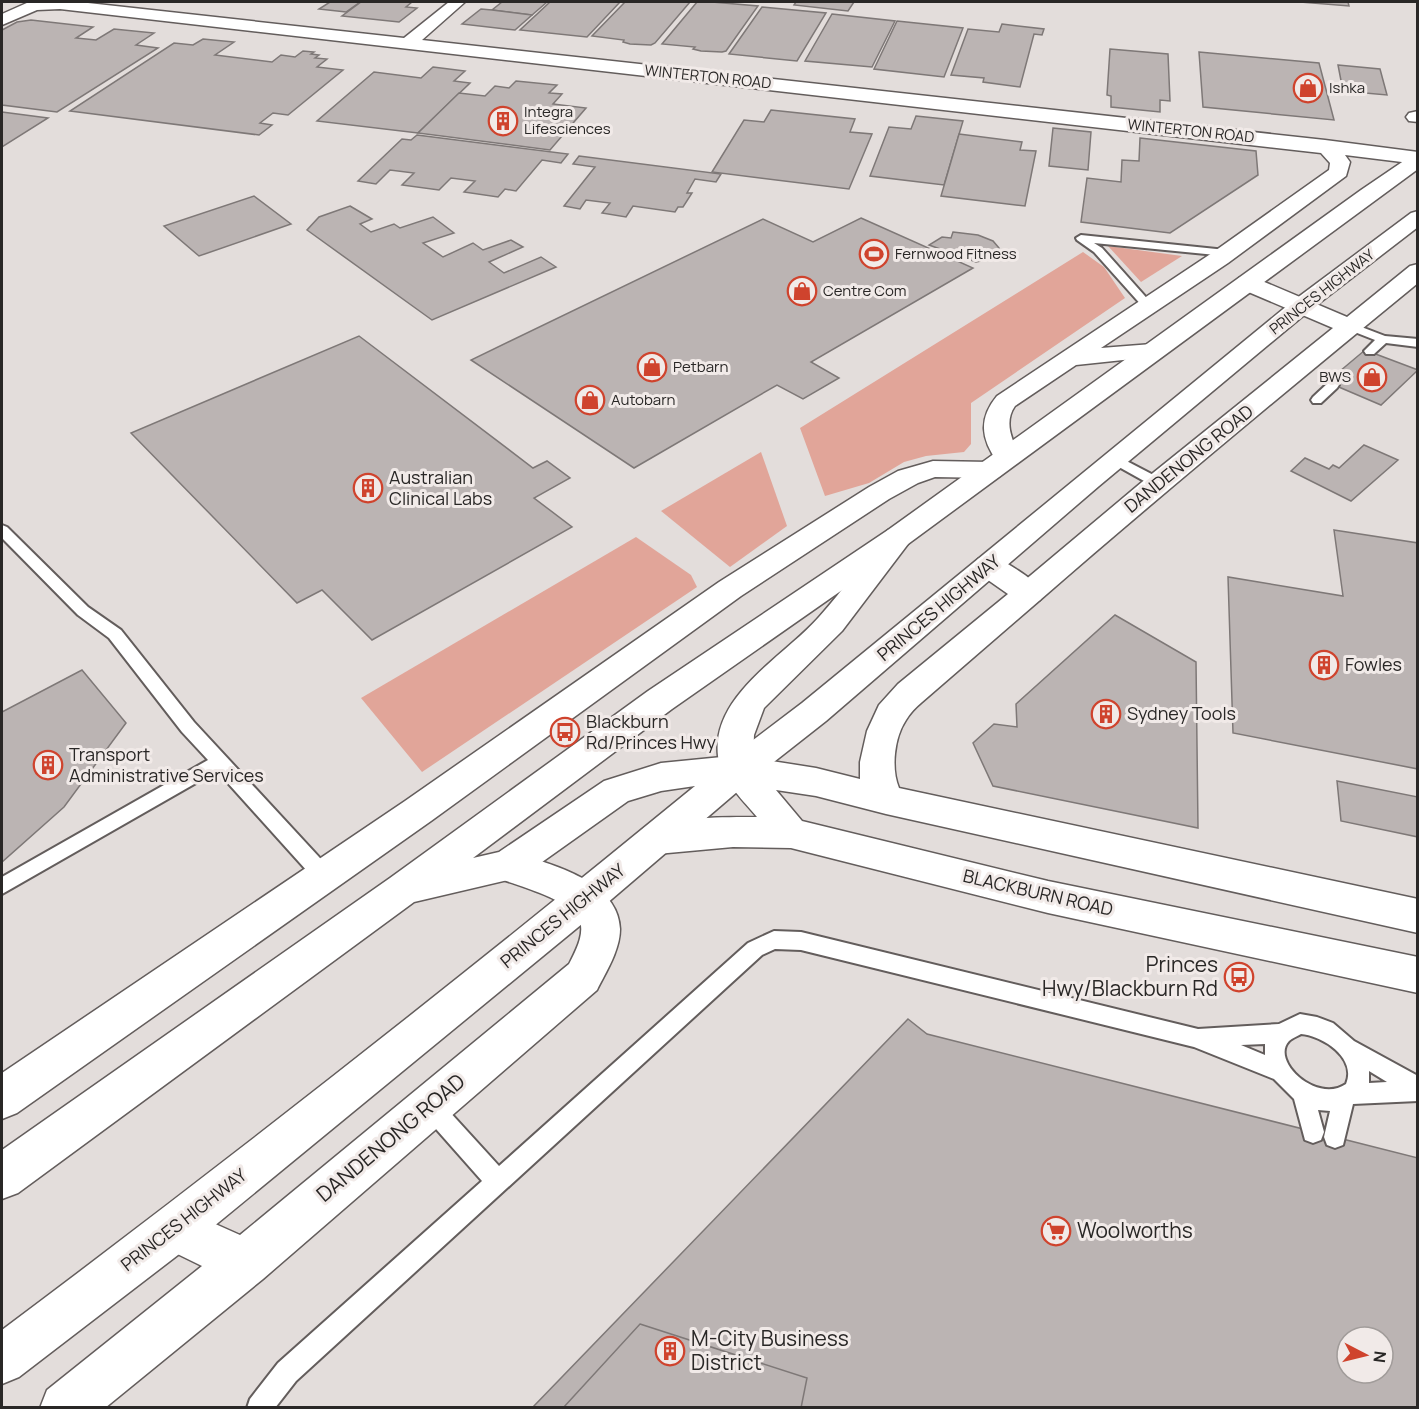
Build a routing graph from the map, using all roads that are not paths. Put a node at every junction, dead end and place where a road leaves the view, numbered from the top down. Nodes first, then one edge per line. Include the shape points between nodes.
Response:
1 (459, 2) edge
2 (2, 20) edge
3 (408, 44) junction
4 (1325, 146) junction
5 (1418, 159) edge
6 (1418, 217) edge
7 (1223, 256) junction
8 (1282, 258) junction
9 (1418, 271) edge
10 (1247, 283) junction
11 (1148, 306) junction
12 (1301, 306) junction
13 (1351, 327) junction
14 (1383, 339) junction
15 (1418, 343) edge
16 (1152, 351) junction
17 (1370, 351) dead end
18 (1067, 359) junction
19 (1333, 385) dead end
20 (1317, 400) dead end
21 (1115, 459) junction
22 (998, 463) junction
23 (1158, 483) junction
24 (2, 530) edge
25 (898, 537) junction
26 (988, 566) junction
27 (1029, 593) junction
28 (220, 761) junction
29 (739, 770) junction
30 (886, 800) junction
31 (791, 833) junction
32 (657, 839) junction
33 (508, 866) junction
34 (324, 876) junction
35 (2, 886) edge
36 (403, 889) junction
37 (586, 898) junction
38 (1418, 916) edge
39 (1418, 975) edge
40 (1279, 1034) junction
41 (1196, 1037) junction
42 (1350, 1050) junction
43 (1280, 1071) junction
44 (1418, 1090) edge
45 (1303, 1094) junction
46 (1347, 1097) junction
47 (2, 1098) edge
48 (429, 1104) junction
49 (1313, 1132) dead end
50 (1335, 1137) dead end
51 (2, 1177) edge
52 (498, 1182) junction
53 (175, 1229) junction
54 (246, 1262) junction
55 (2, 1360) edge
56 (65, 1407) edge
57 (259, 1407) edge

1 - 3 main road
2 - 3 main road, WINTERTON ROAD via 34,5 60,4
3 - 4 main road, WINTERTON ROAD
4 - 5 main road, WINTERTON ROAD
4 - 7 main road via 1340,162 1339,172
5 - 8 main road
6 - 12 main road, PRINCES HIGHWAY
7 - 8 main road
7 - 11 main road
7 - 11 lane via 1081,238 1098,250
8 - 10 main road
9 - 13 main road, DANDENONG ROAD
10 - 12 main road
10 - 16 main road
11 - 18 main road
12 - 13 main road
12 - 21 main road, PRINCES HIGHWAY
13 - 14 lane
13 - 23 main road, DANDENONG ROAD
14 - 15 lane
14 - 17 lane
16 - 18 main road
16 - 22 main road
18 - 22 main road via 999,408 995,416
19 - 20 lane
21 - 23 lane
21 - 26 main road, PRINCES HIGHWAY
22 - 25 main road
22 - 34 main road via 933,469 879,492 730,589
23 - 27 main road, DANDENONG ROAD
24 - 28 lane via 83,611 115,634
25 - 29 main road via 821,636 753,695 737,733 734,754
25 - 36 main road via 678,688
26 - 27 main road
26 - 29 main road, PRINCES HIGHWAY
27 - 30 main road, DANDENONG ROAD via 910,693 891,714 877,762 877,777
28 - 34 lane
28 - 35 lane
29 - 30 main road via 816,782
29 - 31 main road
29 - 32 main road, PRINCES HIGHWAY
29 - 33 main road via 689,771 636,782 616,791
30 - 38 main road
31 - 32 main road, BLACKBURN ROAD via 733,832
31 - 39 main road, BLACKBURN ROAD via 1048,897
32 - 37 main road, PRINCES HIGHWAY
33 - 36 main road
33 - 37 main road
34 - 47 main road
36 - 51 main road
37 - 48 main road, DANDENONG ROAD via 598,913 602,933 596,956 583,978
37 - 53 main road, PRINCES HIGHWAY
40 - 41 lane
40 - 42 lane via 1300,1024 1314,1026 1339,1039
40 - 43 lane via 1275,1058
41 - 43 lane
41 - 52 lane via 801,941 774,940 755,949
42 - 44 lane
42 - 46 lane via 1359,1074 1358,1085
43 - 45 lane
44 - 46 lane
45 - 46 lane via 1331,1102
45 - 49 lane
46 - 50 lane
48 - 52 lane
48 - 54 main road, DANDENONG ROAD
52 - 57 lane via 287,1372
53 - 54 main road
53 - 55 main road, PRINCES HIGHWAY
54 - 56 main road, DANDENONG ROAD

